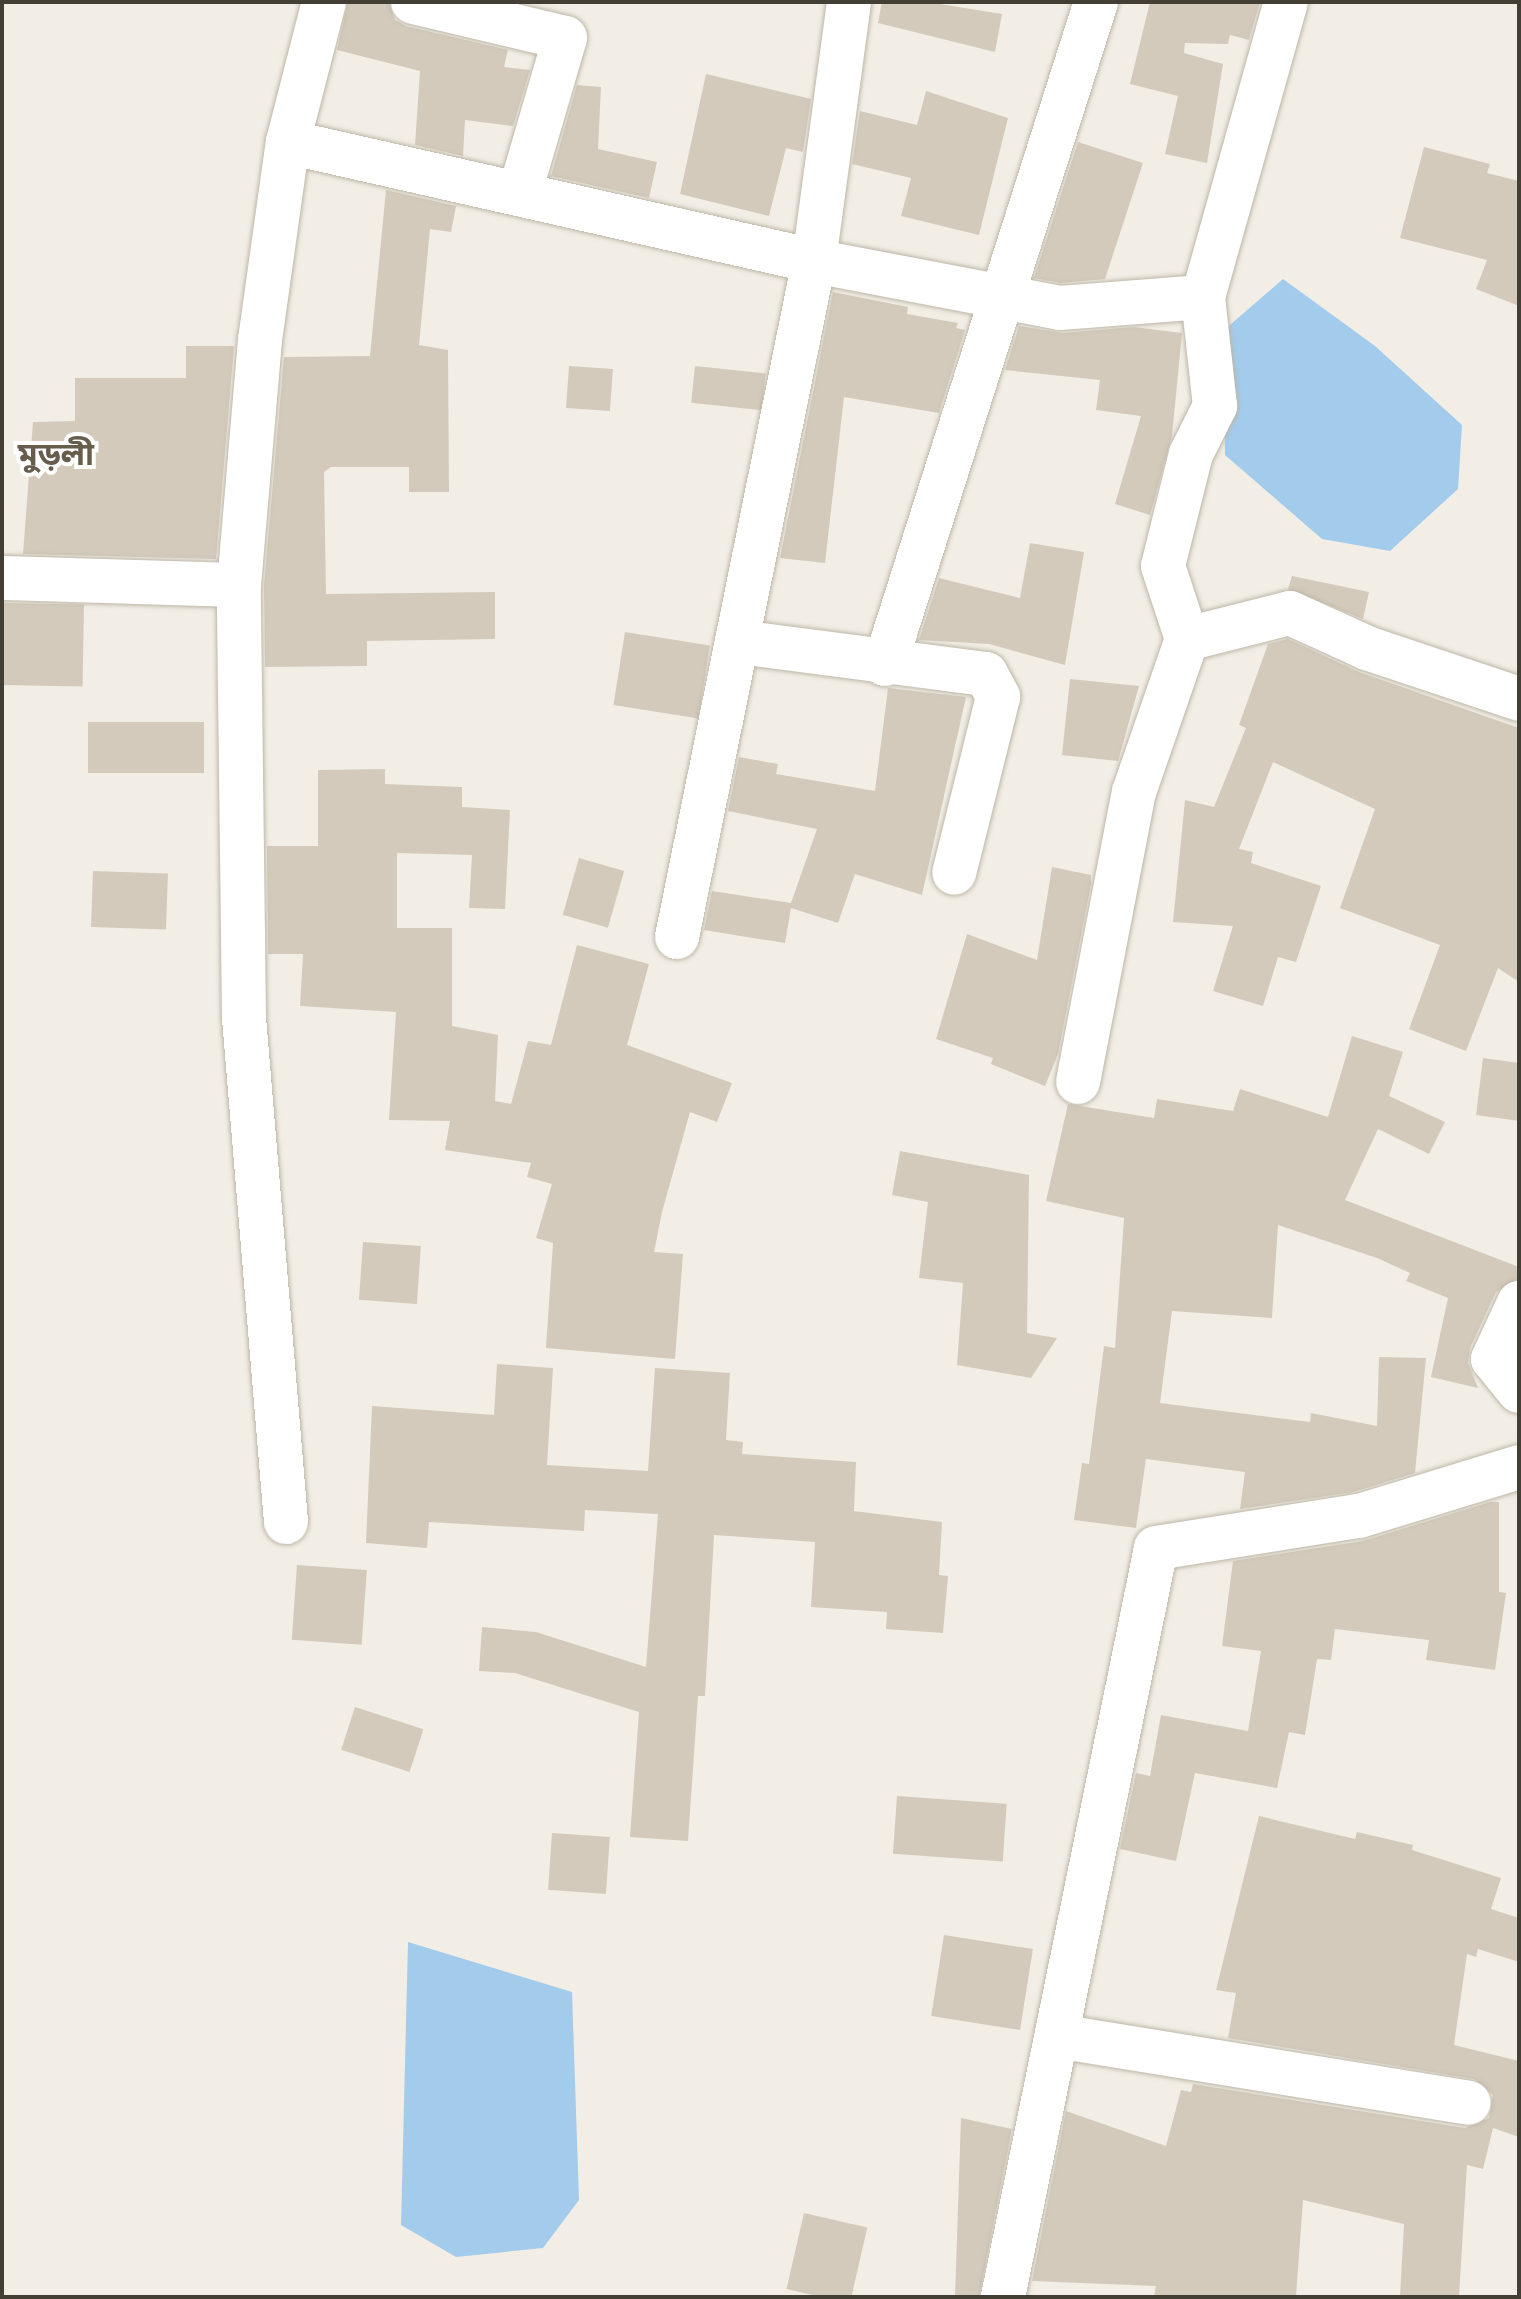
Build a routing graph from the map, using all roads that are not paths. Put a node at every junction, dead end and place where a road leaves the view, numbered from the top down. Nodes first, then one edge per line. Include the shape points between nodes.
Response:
1 (324, 2) edge
2 (413, 2) edge
3 (849, 2) edge
4 (1096, 2) edge
5 (1286, 2) edge
6 (288, 142) junction
7 (520, 192) junction
8 (814, 261) junction
9 (1203, 297) junction
10 (2, 578) edge
11 (239, 585) junction
12 (1187, 639) junction
13 (739, 642) junction
14 (885, 664) junction
15 (1519, 699) edge
16 (954, 873) dead end
17 (677, 937) dead end
18 (1078, 1082) dead end
19 (1519, 1303) edge
20 (1519, 1391) edge
21 (1519, 1467) edge
22 (286, 1522) dead end
23 (1057, 2036) junction
24 (1469, 2103) dead end
25 (1003, 2297) edge

1 - 6 street
2 - 7 street via 565,38
3 - 8 street
4 - 14 street
5 - 9 street
6 - 7 street
6 - 11 street via 260,340
7 - 8 street
8 - 9 street via 1060,308
8 - 13 street
9 - 12 street via 1215,406 1191,454 1163,566
10 - 11 street
11 - 22 street via 244,1018
12 - 15 street via 1290,613 1367,648
12 - 18 street via 1134,792
13 - 14 street
13 - 17 street
14 - 16 street via 986,674 994,682 998,697
19 - 20 street via 1493,1359
21 - 23 street via 1359,1516 1156,1548
23 - 24 street
23 - 25 street

